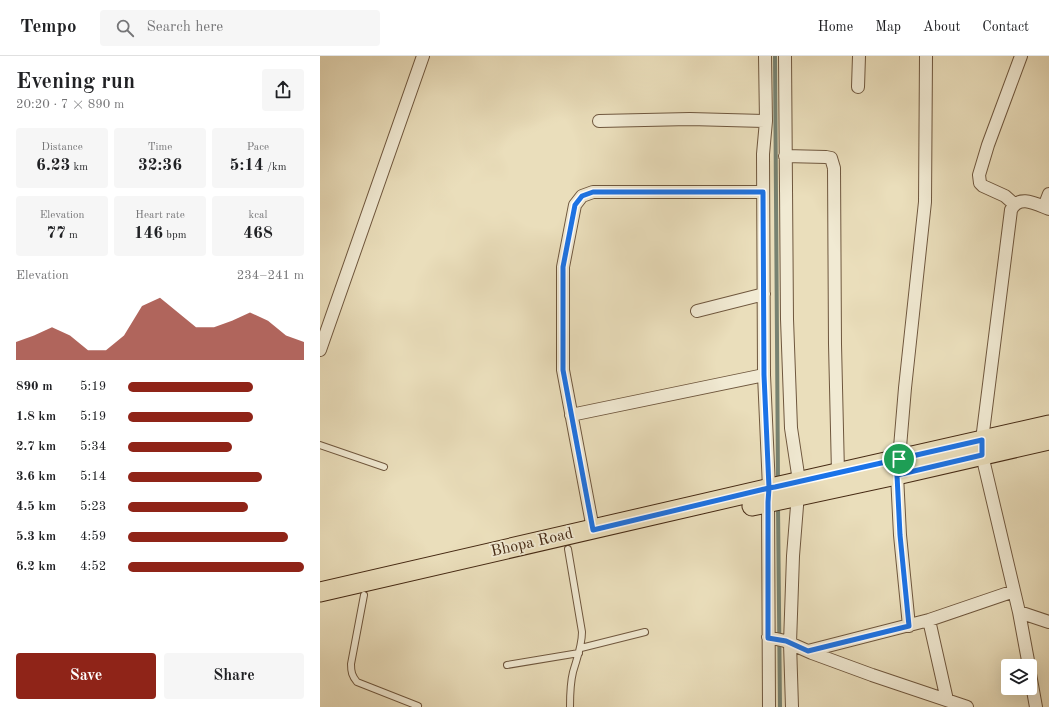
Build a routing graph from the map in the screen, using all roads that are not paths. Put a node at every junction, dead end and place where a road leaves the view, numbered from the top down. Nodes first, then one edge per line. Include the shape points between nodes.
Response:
1 (423, 56) edge
2 (765, 56) edge
3 (785, 56) edge
4 (859, 56) edge
5 (926, 56) edge
6 (1021, 56) edge
7 (858, 87) dead end
8 (599, 121) dead end
9 (766, 121) junction
10 (786, 156) junction
11 (763, 192) junction
12 (1049, 194) edge
13 (1014, 204) junction
14 (1047, 208) edge
15 (764, 294) junction
16 (697, 311) dead end
17 (320, 350) edge
18 (764, 375) junction
19 (571, 415) junction
20 (1049, 425) edge
21 (1049, 440) edge
22 (320, 445) edge
23 (982, 448) junction
24 (384, 467) dead end
25 (898, 467) junction
26 (838, 473) junction
27 (796, 489) junction
28 (771, 494) junction
29 (593, 530) junction
30 (568, 549) junction
31 (1014, 591) junction
32 (320, 592) edge
33 (364, 595) junction
34 (320, 606) edge
35 (1019, 612) junction
36 (929, 620) junction
37 (1049, 622) edge
38 (909, 626) junction
39 (645, 632) dead end
40 (770, 638) junction
41 (788, 642) junction
42 (580, 650) junction
43 (808, 651) junction
44 (1028, 659) edge
45 (507, 665) dead end
46 (1034, 695) edge
47 (951, 703) edge
48 (418, 706) edge
49 (570, 707) edge
50 (769, 707) edge
51 (792, 707) edge
52 (967, 707) edge
53 (1036, 707) edge

1 - 17 street
2 - 9 street
3 - 10 street
4 - 7 street
5 - 25 street via 926,202
6 - 13 street via 979,175 983,186 1005,196
8 - 9 street via 690,118
9 - 11 street
10 - 26 street via 831,158 834,168
10 - 27 street via 787,319
11 - 15 street
11 - 19 street via 593,192 582,196 575,205 563,267 563,370
12 - 14 street
13 - 14 street via 1026,201
13 - 23 street via 1009,224
15 - 16 street
15 - 18 street
18 - 19 street
18 - 28 street
19 - 29 street
20 - 23 main road, Bhopa Road
21 - 23 main road, Bhopa Road
22 - 24 lane
23 - 25 main road, Bhopa Road
23 - 31 street
25 - 26 main road, Bhopa Road
25 - 27 main road, Bhopa Road
25 - 38 street via 900,535
26 - 27 main road, Bhopa Road
27 - 28 main road, Bhopa Road
27 - 41 street
28 - 29 main road, Bhopa Road
28 - 30 main road, Bhopa Road
28 - 40 street
29 - 32 main road, Bhopa Road
30 - 33 main road, Bhopa Road
30 - 42 lane via 582,632
31 - 35 street
31 - 36 street
33 - 34 main road, Bhopa Road
33 - 48 lane via 351,664 353,677 357,682
35 - 37 street
35 - 44 street
36 - 38 street
36 - 47 street
38 - 43 street
39 - 42 lane
40 - 41 street
40 - 50 street
41 - 43 street
41 - 51 street
42 - 45 lane
42 - 49 lane via 573,672
43 - 47 street
46 - 53 street
47 - 52 street

